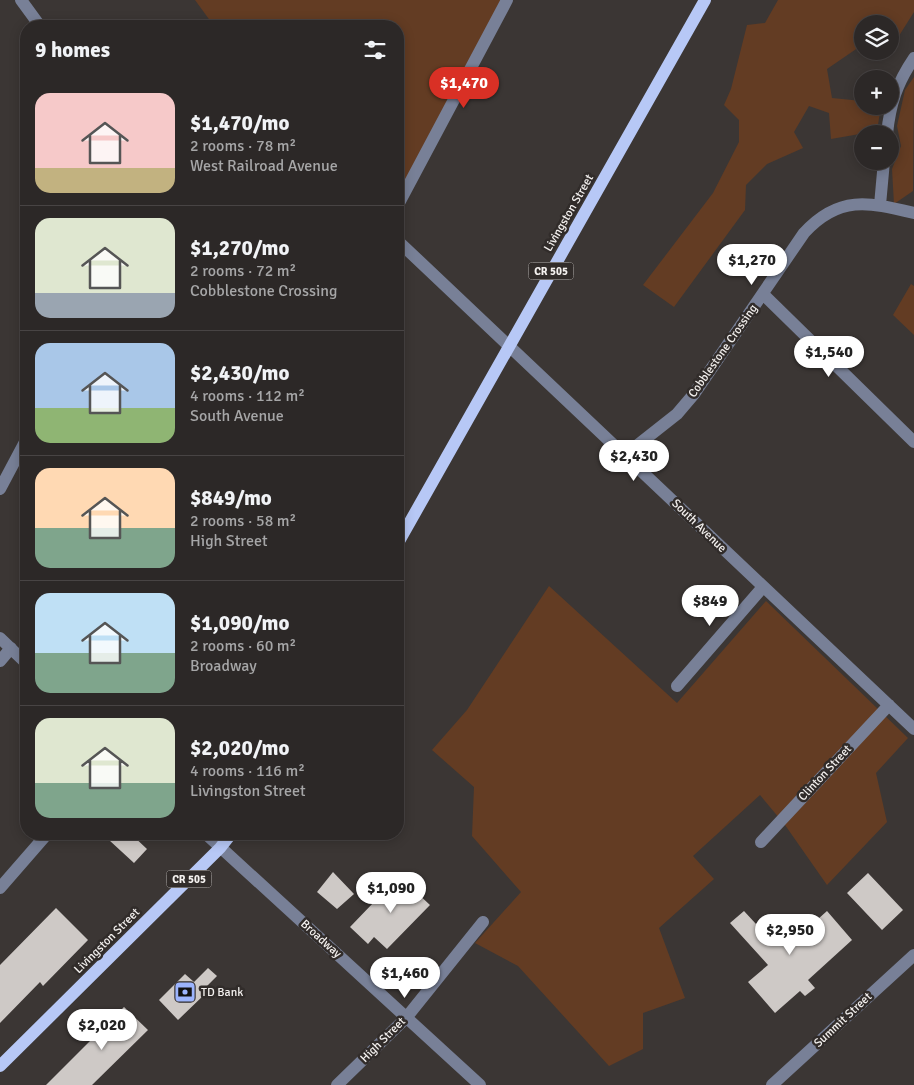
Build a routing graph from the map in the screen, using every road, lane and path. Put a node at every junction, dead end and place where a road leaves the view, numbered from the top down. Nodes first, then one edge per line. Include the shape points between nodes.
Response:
1 (21, 0) edge
2 (507, 0) edge
3 (705, 0) edge
4 (36, 20) edge
5 (914, 58) edge
6 (889, 125) edge
7 (883, 170) edge
8 (404, 194) edge
9 (880, 205) junction
10 (914, 213) edge
11 (404, 247) edge
12 (763, 294) junction
13 (509, 346) junction
14 (914, 442) edge
15 (20, 451) edge
16 (625, 455) junction
17 (0, 489) edge
18 (404, 532) edge
19 (763, 587) junction
20 (0, 638) edge
21 (11, 648) junction
22 (20, 657) edge
23 (0, 661) edge
24 (677, 686) dead end
25 (889, 705) junction
26 (914, 729) edge
27 (42, 840) edge
28 (212, 840) edge
29 (226, 840) edge
30 (761, 842) dead end
31 (220, 848) junction
32 (0, 888) edge
33 (483, 922) dead end
34 (914, 954) edge
35 (406, 1018) junction
36 (0, 1066) edge
37 (337, 1085) edge
38 (480, 1085) edge
39 (772, 1085) edge

1 - 4 street
2 - 8 street
3 - 13 main road, Livingston Street / CR 505
5 - 6 street via 894,94
7 - 9 street
9 - 10 street, Cobblestone Crossing
9 - 12 street, Cobblestone Crossing via 865,203 841,207 814,222
11 - 13 street, South Avenue
12 - 14 street
12 - 16 street, Cobblestone Crossing via 694,394 671,419
13 - 16 street, South Avenue
13 - 18 main road, Livingston Street / CR 505
15 - 17 street
16 - 19 street, South Avenue
19 - 24 street
19 - 25 street, South Avenue
20 - 21 street
21 - 22 street
21 - 23 street
25 - 26 street, South Avenue
25 - 30 street, Clinton Street
27 - 32 street
28 - 31 street, Broadway
29 - 31 main road, Livingston Street / CR 505
31 - 35 street, Broadway
31 - 36 main road, Livingston Street / CR 505
33 - 35 street, High Street
34 - 39 street, Summit Street
35 - 37 street, High Street
35 - 38 street, Broadway

